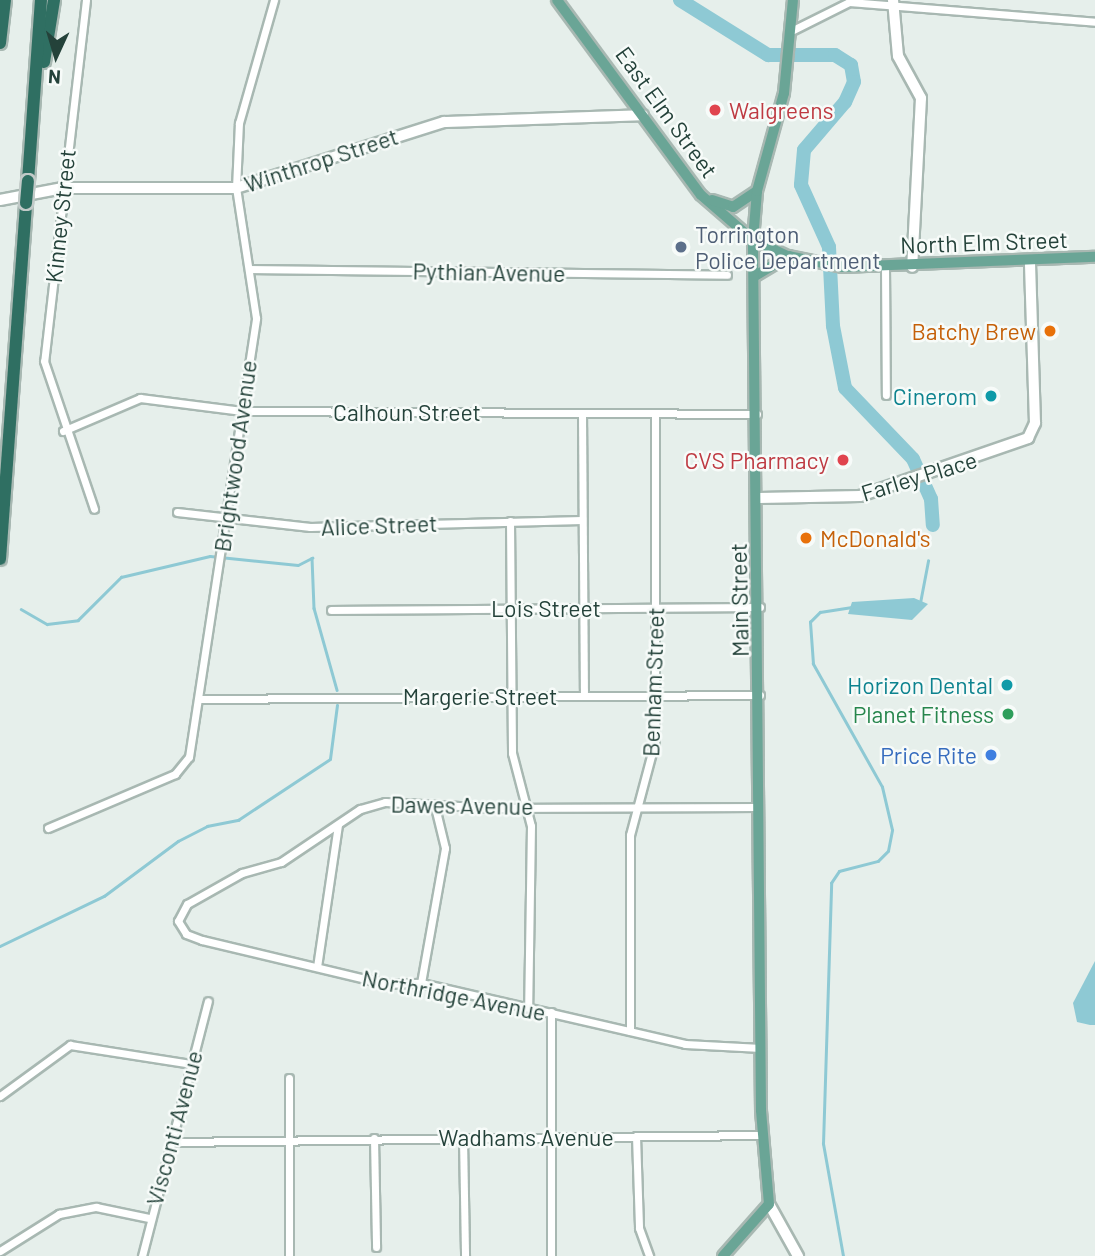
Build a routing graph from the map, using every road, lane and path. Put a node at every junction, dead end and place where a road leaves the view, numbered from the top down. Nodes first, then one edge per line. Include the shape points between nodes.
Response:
1 (5, 0) edge
2 (41, 0) edge
3 (54, 0) edge
4 (86, 0) edge
5 (274, 0) edge
6 (557, 0) edge
7 (793, 0) edge
8 (849, 2) edge
9 (893, 3) edge
10 (1095, 22) edge
11 (793, 30) junction
12 (0, 43) edge
13 (643, 115) junction
14 (33, 128) junction
15 (63, 188) junction
16 (236, 188) junction
17 (757, 191) junction
18 (701, 195) junction
19 (0, 200) edge
20 (753, 240) junction
21 (788, 256) junction
22 (1095, 257) edge
23 (1030, 262) junction
24 (885, 267) junction
25 (912, 267) junction
26 (251, 269) junction
27 (727, 275) dead end
28 (755, 276) junction
29 (886, 395) dead end
30 (242, 411) junction
31 (582, 413) junction
32 (656, 414) junction
33 (757, 414) junction
34 (63, 431) junction
35 (759, 498) junction
36 (94, 509) dead end
37 (177, 512) dead end
38 (226, 516) junction
39 (582, 520) junction
40 (510, 521) junction
41 (0, 559) edge
42 (512, 607) junction
43 (656, 607) junction
44 (760, 607) junction
45 (583, 608) junction
46 (331, 610) dead end
47 (761, 695) junction
48 (512, 696) junction
49 (584, 696) junction
50 (656, 696) junction
51 (199, 699) junction
52 (435, 807) junction
53 (527, 807) junction
54 (635, 807) junction
55 (763, 807) junction
56 (338, 825) junction
57 (48, 828) dead end
58 (187, 904) joint
59 (317, 967) junction
60 (421, 984) junction
61 (208, 1001) dead end
62 (528, 1007) junction
63 (551, 1012) junction
64 (630, 1031) junction
65 (761, 1048) junction
66 (191, 1064) junction
67 (289, 1078) dead end
68 (0, 1096) edge
69 (763, 1135) junction
70 (636, 1136) junction
71 (550, 1137) junction
72 (374, 1138) junction
73 (463, 1138) junction
74 (288, 1139) junction
75 (172, 1142) junction
76 (769, 1204) junction
77 (149, 1218) junction
78 (376, 1247) dead end
79 (0, 1251) edge
80 (142, 1256) edge
81 (289, 1256) edge
82 (465, 1256) edge
83 (551, 1256) edge
84 (649, 1256) edge
85 (723, 1256) edge
86 (798, 1256) edge

1 - 12 highway
2 - 14 highway
3 - 14 highway
4 - 15 street, Kinney Street
5 - 16 street, Brightwood Avenue via 239,124
6 - 13 main road, East Elm Street
7 - 11 main road, Main Street
8 - 9 street
8 - 11 street
9 - 10 street
9 - 25 main road via 898,56 921,98
11 - 17 main road, Main Street
13 - 16 main road, Winthrop Street via 444,122
13 - 18 main road, East Elm Street
14 - 41 highway, bridge
15 - 16 main road, Winthrop Street
15 - 19 main road, Winthrop Street
15 - 34 street, Kinney Street via 44,361
16 - 26 street, Brightwood Avenue
17 - 18 main road via 733,207
17 - 20 main road, Main Street
18 - 20 main road, East Elm Street
20 - 21 main road, North Elm Street
20 - 28 main road, Main Street
21 - 24 main road, North Elm Street via 842,267
21 - 28 main road
22 - 23 main road, North Elm Street
23 - 25 main road, North Elm Street
23 - 35 main road, Farley Place via 1031,435 912,482 860,496
24 - 25 main road, North Elm Street
24 - 29 street
26 - 27 street, Pythian Avenue
26 - 30 street, Brightwood Avenue via 256,318
28 - 33 main road, Main Street
30 - 31 street, Calhoun Street
30 - 34 street, Calhoun Street via 140,398
30 - 38 street, Brightwood Avenue
31 - 32 street, Calhoun Street
31 - 39 street
32 - 33 street, Calhoun Street
32 - 43 street, Benham Street
33 - 35 main road, Main Street
34 - 36 street, Kinney Street
35 - 44 main road, Main Street
37 - 38 street, Alice Street
38 - 40 street, Alice Street via 310,527
38 - 51 street, Brightwood Avenue
39 - 40 street, Alice Street
39 - 45 street
40 - 42 street
42 - 45 street, Lois Street
42 - 46 street, Lois Street
42 - 48 street
43 - 44 street, Lois Street
43 - 45 street, Lois Street
43 - 50 street, Benham Street
44 - 47 main road, Main Street
45 - 49 street
47 - 50 street, Margerie Street
47 - 55 main road, Main Street
48 - 49 street, Margerie Street
48 - 51 street, Margerie Street
48 - 53 street via 512,753
49 - 50 street, Margerie Street
50 - 54 street, Benham Street via 652,762
51 - 57 street, Brightwood Avenue via 189,757 175,774
52 - 53 street, Dawes Avenue
52 - 56 street, Dawes Avenue via 385,802
52 - 60 street via 445,848
53 - 54 street, Dawes Avenue
53 - 62 street
54 - 55 street, Dawes Avenue
54 - 64 street, Benham Street
55 - 65 main road, Main Street
56 - 58 street, Dawes Avenue via 281,862 243,873
56 - 59 street
58 - 59 street, Northridge Avenue via 178,920 186,934
59 - 60 street, Northridge Avenue via 386,984
60 - 62 street, Northridge Avenue
61 - 66 street, Visconti Avenue
62 - 63 street, Northridge Avenue
63 - 64 street, Northridge Avenue
63 - 71 street
64 - 65 street, Northridge Avenue via 685,1044
65 - 69 main road, Main Street
66 - 68 street via 70,1045
66 - 75 street, Visconti Avenue
67 - 74 street
69 - 70 street, Wadhams Avenue
69 - 76 main road, Main Street
70 - 71 street, Wadhams Avenue
70 - 84 street via 639,1228
71 - 73 street, Wadhams Avenue
71 - 83 street
72 - 73 street, Wadhams Avenue
72 - 74 street, Wadhams Avenue
72 - 78 street
73 - 82 street
74 - 75 street, Wadhams Avenue
74 - 81 street
75 - 77 street, Visconti Avenue
76 - 85 main road
76 - 86 main road
77 - 79 street via 96,1207 59,1214
77 - 80 street, Visconti Avenue

